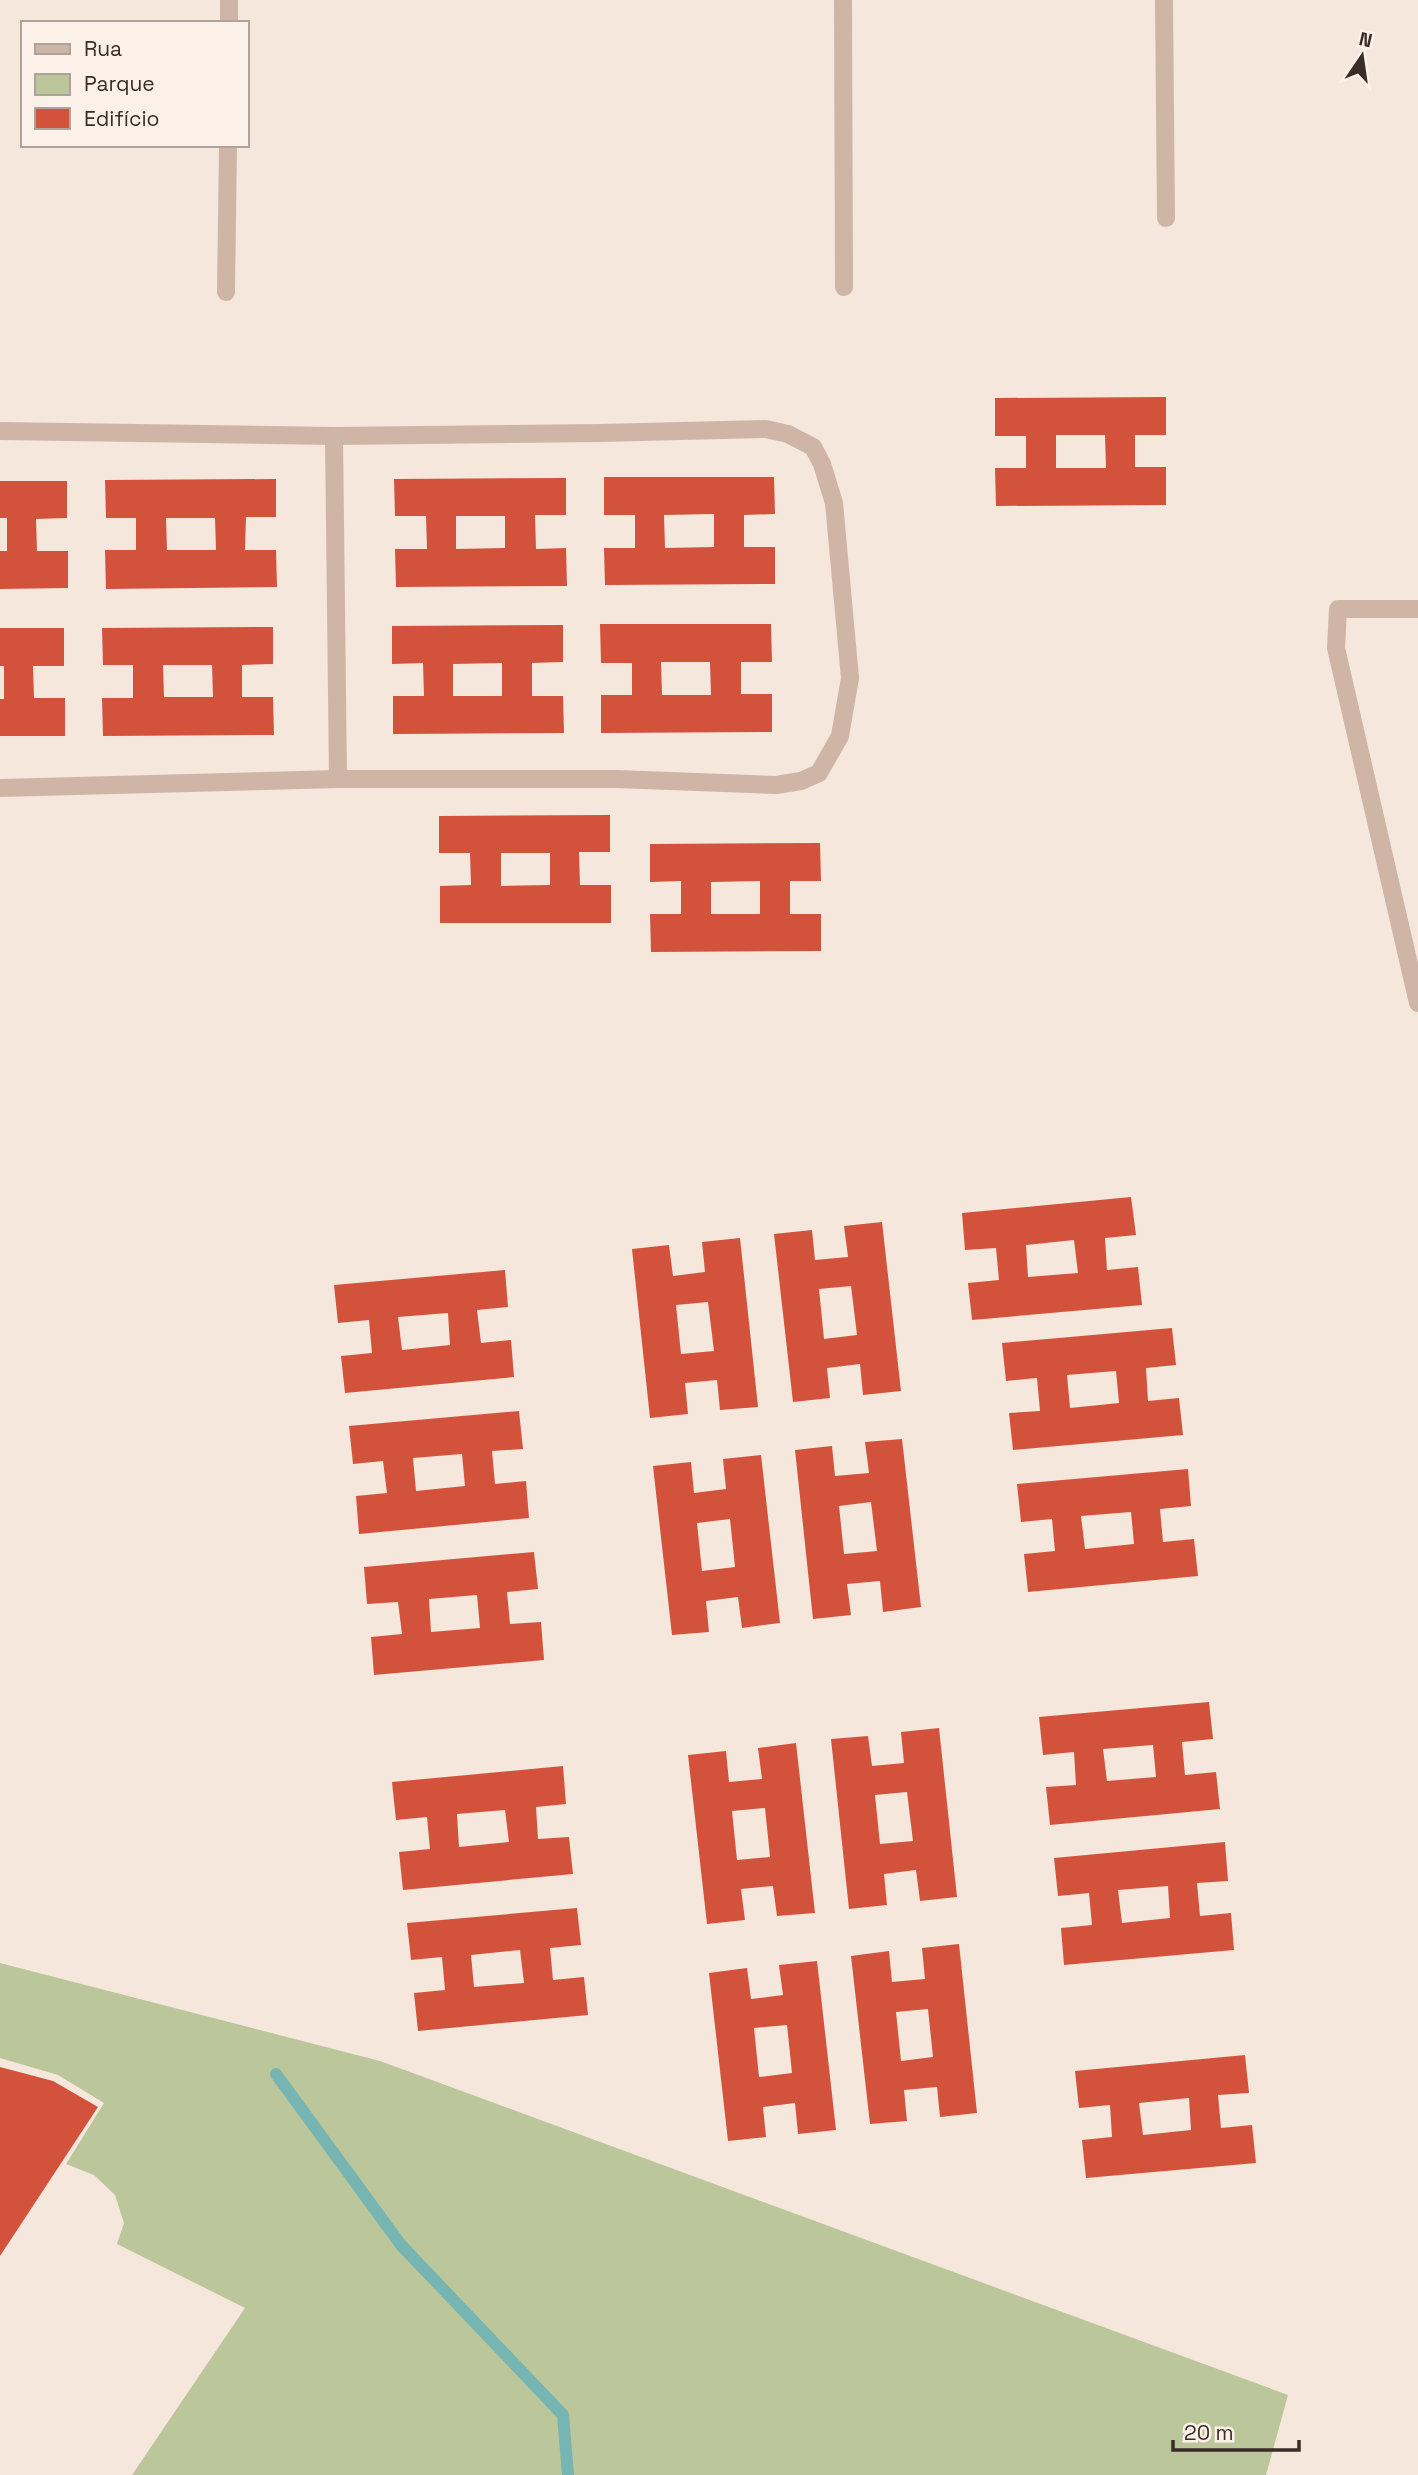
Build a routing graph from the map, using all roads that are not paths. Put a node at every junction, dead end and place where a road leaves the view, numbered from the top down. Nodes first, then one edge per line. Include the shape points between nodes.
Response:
1 (229, 0) edge
2 (843, 0) edge
3 (1164, 0) edge
4 (229, 21) edge
5 (228, 147) edge
6 (1166, 218) dead end
7 (844, 287) dead end
8 (226, 292) dead end
9 (0, 431) edge
10 (334, 436) junction
11 (1418, 608) edge
12 (338, 779) junction
13 (0, 788) edge
14 (1410, 934) edge
15 (1418, 1003) edge

1 - 4 street
2 - 7 street
3 - 6 street
5 - 8 street
9 - 10 street
10 - 12 street
10 - 12 street via 766,429 788,434 813,447 834,503 850,678 840,736 819,773 801,781 776,785 616,779
11 - 14 street via 1338,609 1336,648
12 - 13 street
14 - 15 street

